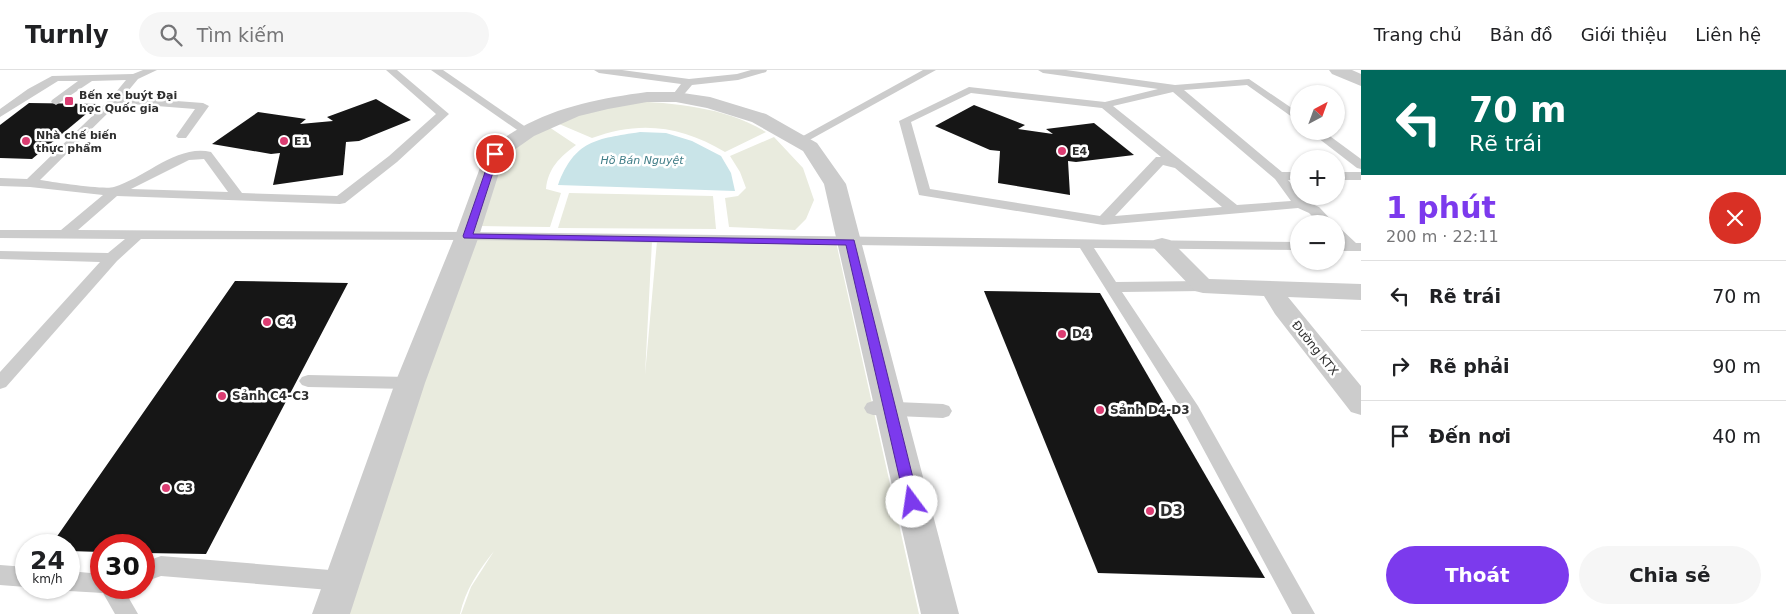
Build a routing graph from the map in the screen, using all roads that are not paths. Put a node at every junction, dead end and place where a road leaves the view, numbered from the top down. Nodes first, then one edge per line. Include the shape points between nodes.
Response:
1 (152, 70) edge
2 (391, 70) edge
3 (436, 70) edge
4 (599, 70) edge
5 (762, 70) edge
6 (930, 70) edge
7 (1043, 70) edge
8 (1338, 70) edge
9 (134, 77) junction
10 (90, 78) junction
11 (1361, 81) edge
12 (1175, 88) junction
13 (682, 90) junction
14 (115, 100) junction
15 (56, 102) dead end
16 (1105, 105) junction
17 (1290, 112) edge
18 (0, 114) edge
19 (527, 132) junction
20 (182, 136) dead end
21 (1328, 140) edge
22 (800, 142) junction
23 (1179, 165) junction
24 (1361, 165) edge
25 (1279, 176) junction
26 (1290, 176) edge
27 (1345, 176) edge
28 (1361, 176) edge
29 (0, 182) edge
30 (30, 183) junction
31 (1290, 191) edge
32 (114, 192) junction
33 (238, 196) junction
34 (1290, 205) edge
35 (1302, 205) edge
36 (1233, 209) junction
37 (1319, 215) edge
38 (1103, 221) junction
39 (66, 233) junction
40 (0, 234) edge
41 (137, 235) junction
42 (468, 236) junction
43 (1345, 239) edge
44 (850, 242) junction
45 (1085, 244) junction
46 (1162, 245) junction
47 (1290, 246) edge
48 (1356, 247) edge
49 (0, 255) edge
50 (112, 258) junction
51 (1202, 286) junction
52 (1111, 287) junction
53 (1272, 289) junction
54 (1361, 292) edge
55 (308, 381) dead end
56 (0, 383) edge
57 (410, 384) junction
58 (1361, 405) edge
59 (881, 408) junction
60 (943, 411) dead end
61 (155, 568) edge
62 (0, 575) edge
63 (15, 576) edge
64 (342, 581) junction
65 (118, 599) edge
66 (127, 614) edge
67 (331, 614) edge
68 (940, 614) edge
69 (1304, 614) edge

1 - 9 lane
2 - 33 lane via 443,114 393,159 340,200
3 - 19 lane
4 - 13 lane
5 - 13 lane
6 - 22 lane
7 - 12 lane
8 - 11 street
9 - 10 lane
9 - 14 lane
10 - 15 lane
10 - 18 lane via 56,78
12 - 16 lane
12 - 17 lane via 1249,82
12 - 25 lane
13 - 19 street via 572,112
13 - 22 street via 710,103 759,118
14 - 20 lane via 203,106
14 - 30 lane
16 - 23 lane
16 - 38 lane via 969,90 905,121 924,192
19 - 42 street via 495,154
21 - 24 lane
22 - 44 street via 810,147 835,184
23 - 36 lane
23 - 38 lane via 1160,160
25 - 26 lane
25 - 31 lane
27 - 28 lane
29 - 30 lane
30 - 32 lane
32 - 33 lane
32 - 33 lane via 186,157 208,156
32 - 39 lane
34 - 36 lane
35 - 37 lane
36 - 38 lane
39 - 40 lane
39 - 41 lane
41 - 42 lane
41 - 50 lane
42 - 44 lane
42 - 57 street
43 - 48 lane
44 - 45 lane
44 - 59 street
45 - 46 lane
45 - 52 lane
46 - 47 lane
46 - 51 street
49 - 50 lane
50 - 56 lane
51 - 52 lane
51 - 53 street
52 - 69 lane via 1192,411
53 - 54 street
53 - 58 street, Đường KTX via 1283,308
55 - 57 lane
57 - 64 street
59 - 60 lane
59 - 68 street
61 - 64 lane via 162,566
62 - 63 lane
64 - 67 street
65 - 66 lane

